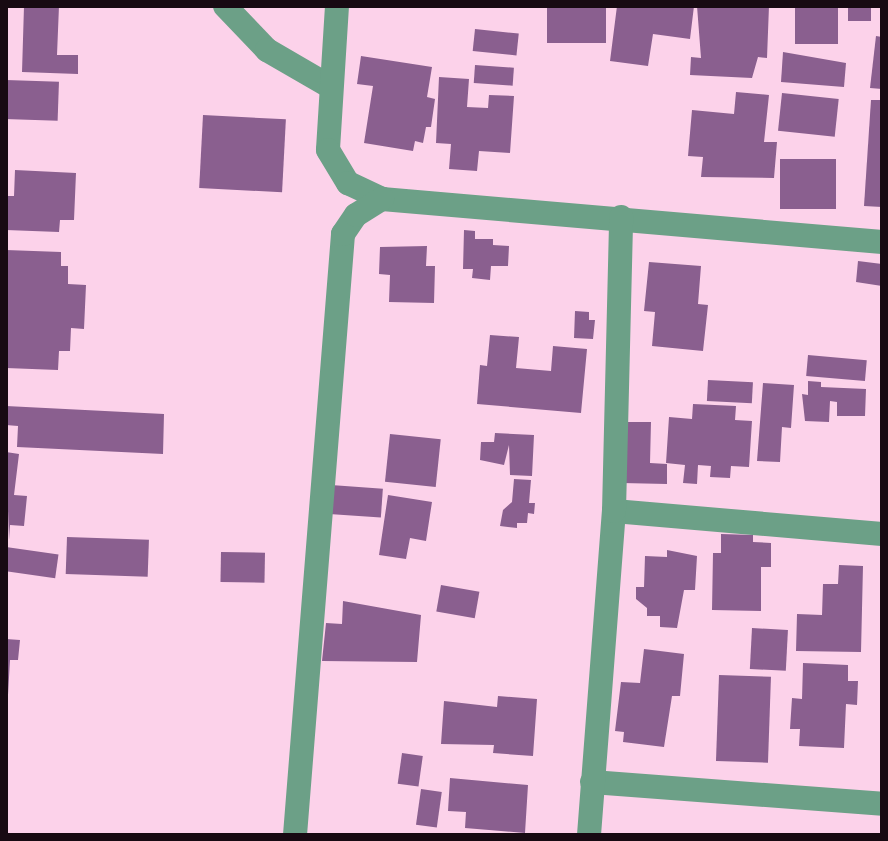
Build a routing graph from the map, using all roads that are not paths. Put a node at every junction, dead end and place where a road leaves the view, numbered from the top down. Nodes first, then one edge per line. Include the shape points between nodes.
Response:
1 (225, 6) edge
2 (337, 6) edge
3 (329, 86) junction
4 (382, 199) junction
5 (621, 217) junction
6 (882, 242) edge
7 (614, 511) junction
8 (882, 534) edge
9 (592, 782) junction
10 (882, 804) edge
11 (295, 835) edge
12 (589, 835) edge

1 - 3 street via 267,50
2 - 3 street
3 - 4 street via 327,141 335,168 348,183
4 - 5 street
4 - 11 street via 356,215 343,234
5 - 6 street
5 - 7 street
7 - 8 street
7 - 9 street
9 - 10 street
9 - 12 street

